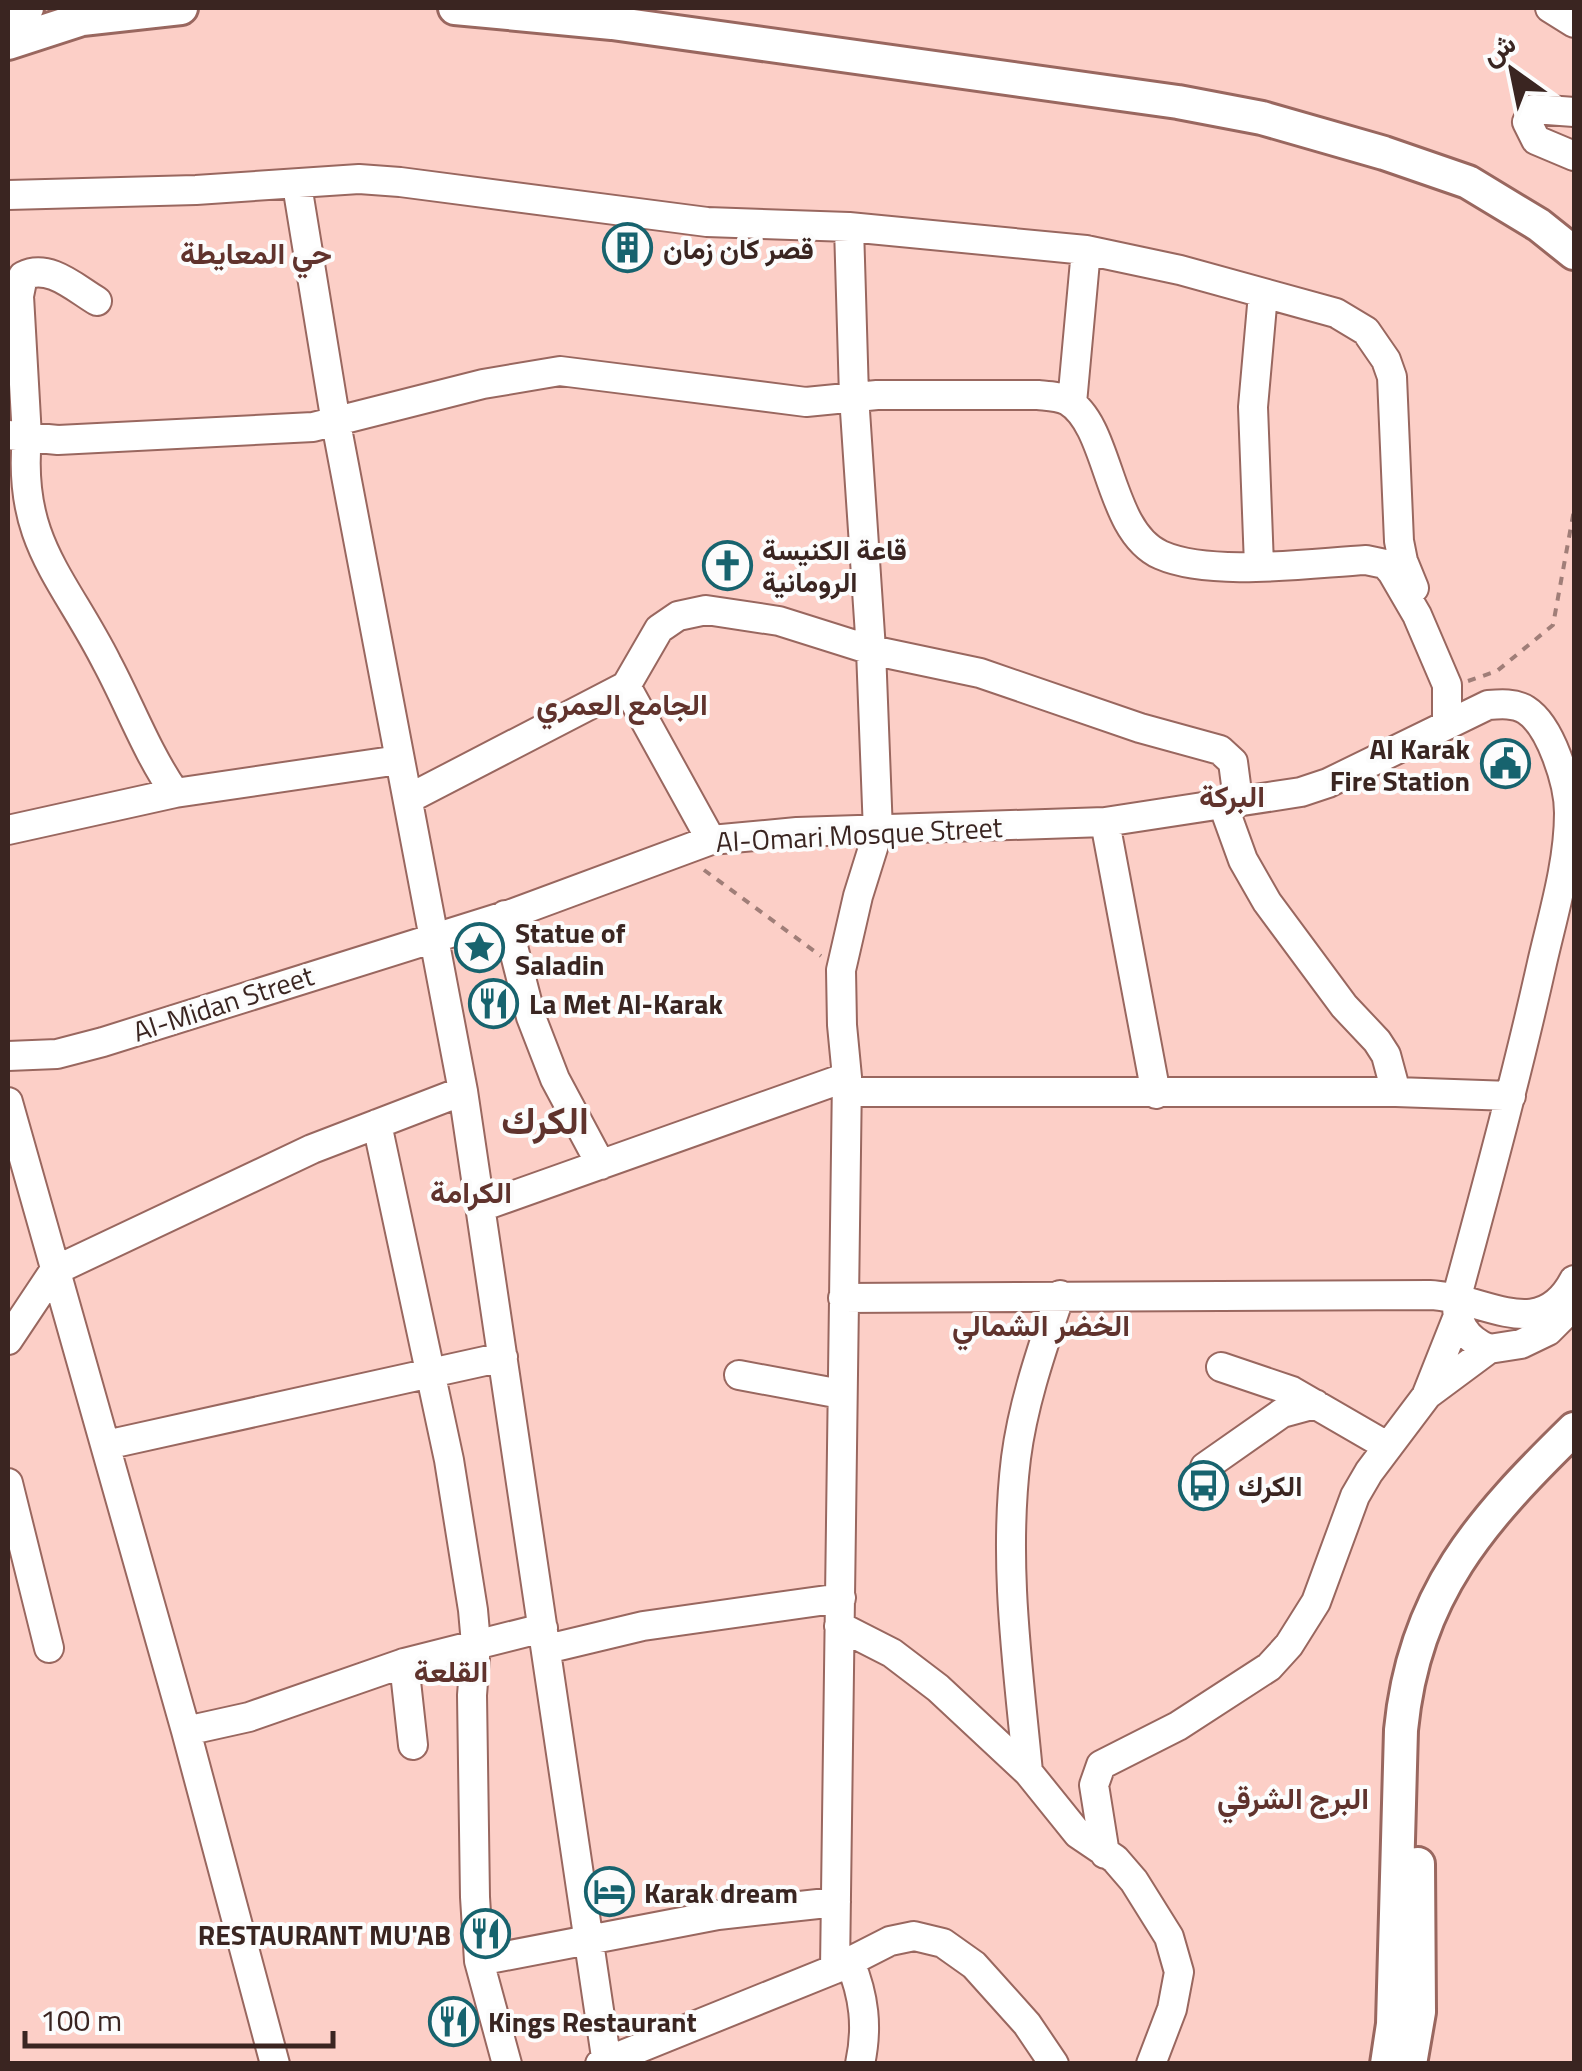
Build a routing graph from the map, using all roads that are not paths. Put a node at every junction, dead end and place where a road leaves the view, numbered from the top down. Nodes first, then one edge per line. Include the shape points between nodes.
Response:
1 (27, 8) edge
2 (181, 8) edge
3 (456, 8) edge
4 (1550, 8) edge
5 (1574, 23) edge
6 (10, 36) edge
7 (1574, 112) edge
8 (1574, 156) edge
9 (297, 184) junction
10 (8, 195) edge
11 (848, 227) junction
12 (1086, 250) junction
13 (1574, 253) edge
14 (1263, 294) junction
15 (98, 301) dead end
16 (854, 396) junction
17 (1072, 403) junction
18 (336, 424) junction
19 (17, 436) edge
20 (1394, 562) junction
21 (1260, 565) junction
22 (871, 650) junction
23 (626, 686) junction
24 (1488, 704) junction
25 (1446, 725) junction
26 (400, 760) junction
27 (175, 792) junction
28 (408, 800) junction
29 (1230, 801) junction
30 (1105, 822) junction
31 (8, 830) edge
32 (878, 832) junction
33 (711, 840) junction
34 (505, 915) junction
35 (434, 935) junction
36 (8, 1056) edge
37 (847, 1085) junction
38 (463, 1091) junction
39 (1396, 1092) junction
40 (1156, 1094) junction
41 (1511, 1096) junction
42 (8, 1102) edge
43 (377, 1124) junction
44 (602, 1165) junction
45 (481, 1207) junction
46 (54, 1271) junction
47 (1574, 1280) edge
48 (1060, 1296) junction
49 (843, 1298) junction
50 (1574, 1305) edge
51 (1457, 1306) junction
52 (1536, 1326) junction
53 (8, 1340) edge
54 (1489, 1349) junction
55 (502, 1357) junction
56 (1221, 1367) dead end
57 (431, 1375) junction
58 (739, 1376) dead end
59 (841, 1394) junction
60 (1427, 1395) junction
61 (1315, 1404) junction
62 (1574, 1429) edge
63 (106, 1446) junction
64 (1387, 1446) junction
65 (1574, 1454) edge
66 (1205, 1467) dead end
67 (8, 1484) edge
68 (840, 1612) junction
69 (545, 1639) junction
70 (476, 1644) junction
71 (49, 1648) dead end
72 (404, 1663) junction
73 (186, 1730) junction
74 (414, 1744) dead end
75 (1028, 1772) junction
76 (1105, 1854) junction
77 (836, 1902) junction
78 (587, 1940) junction
79 (479, 1961) junction
80 (842, 1966) junction
81 (604, 2063) edge
82 (275, 2064) edge
83 (507, 2064) edge
84 (860, 2064) edge
85 (1054, 2064) edge
86 (1151, 2064) edge
87 (1387, 2064) edge
88 (1410, 2064) edge

1 - 6 main road
2 - 6 main road via 82,19
3 - 13 main road via 612,24 1262,118 1468,182
4 - 5 street
7 - 8 street via 1534,109 1527,122 1536,140
9 - 10 street
9 - 11 street via 400,182 706,222
9 - 18 street
11 - 12 street
11 - 16 street
12 - 14 street
12 - 17 street
14 - 20 street via 1353,321 1386,360 1392,377
14 - 21 street via 1253,407
15 - 19 street via 51,274 22,276
16 - 17 street via 1038,395
16 - 18 street via 806,402 560,372 482,384
16 - 22 street
17 - 21 street via 1124,516 1147,547 1176,560
18 - 19 street via 58,440
18 - 26 street
19 - 27 street via 38,541
20 - 21 street
20 - 24 street via 1459,677
20 - 25 street via 1439,662 1448,692
22 - 23 street via 779,621 689,612 659,629
22 - 29 street via 980,674 1220,750 1233,762
22 - 32 street
23 - 28 street
23 - 33 street
24 - 25 street, AI-Omari Mosque Street
24 - 41 street via 1514,706 1537,722 1559,762 1569,809 1557,896
25 - 29 street, AI-Omari Mosque Street via 1314,788
26 - 27 street
26 - 28 street
27 - 31 street
28 - 35 street
29 - 30 street, AI-Omari Mosque Street
29 - 39 street via 1243,860 1300,950 1377,1041
30 - 32 street, AI-Omari Mosque Street
30 - 40 street
32 - 33 street, AI-Omari Mosque Street
32 - 37 street via 842,970
33 - 34 street, AI-Omari Mosque Street
34 - 35 street, AI-Omari Mosque Street
34 - 44 street via 549,1064
35 - 36 street, AI-Midan Street via 103,1042 57,1054
35 - 38 street
37 - 40 street
37 - 44 street
37 - 49 street
38 - 43 street
38 - 45 street
39 - 40 street
39 - 41 street
41 - 51 street
42 - 46 street
43 - 46 street
43 - 57 street
44 - 45 street
45 - 55 street
46 - 53 street
46 - 63 street
47 - 52 street
48 - 49 street
48 - 51 street
48 - 75 street via 1016,1458 1009,1559
49 - 59 street
50 - 52 street via 1562,1321
51 - 52 street via 1510,1313
51 - 54 street via 1466,1334
51 - 60 street
52 - 54 street via 1521,1344
54 - 60 street
55 - 57 street
55 - 69 street
56 - 61 street
57 - 63 street
57 - 70 street
58 - 59 street
59 - 68 street
60 - 64 street
61 - 64 street
61 - 66 street via 1282,1413
62 - 87 main road via 1474,1537 1419,1636 1401,1730
63 - 73 street
64 - 76 street via 1356,1496 1325,1583 1290,1645 1219,1700 1097,1771
65 - 88 main road via 1480,1556 1448,1613 1434,1657 1416,1775 1418,2012
67 - 71 street
68 - 69 street
68 - 75 street
68 - 77 street
69 - 70 street
69 - 78 street
70 - 72 street
70 - 79 street
72 - 73 street via 249,1717
72 - 74 street
73 - 82 street
75 - 76 street via 1062,1817
76 - 86 street via 1134,1881 1176,1956 1177,1991
77 - 78 street
77 - 80 street
78 - 79 street
78 - 81 street
79 - 83 street
80 - 81 street
80 - 84 street via 864,2001
80 - 85 street via 898,1938 943,1943 987,1979

